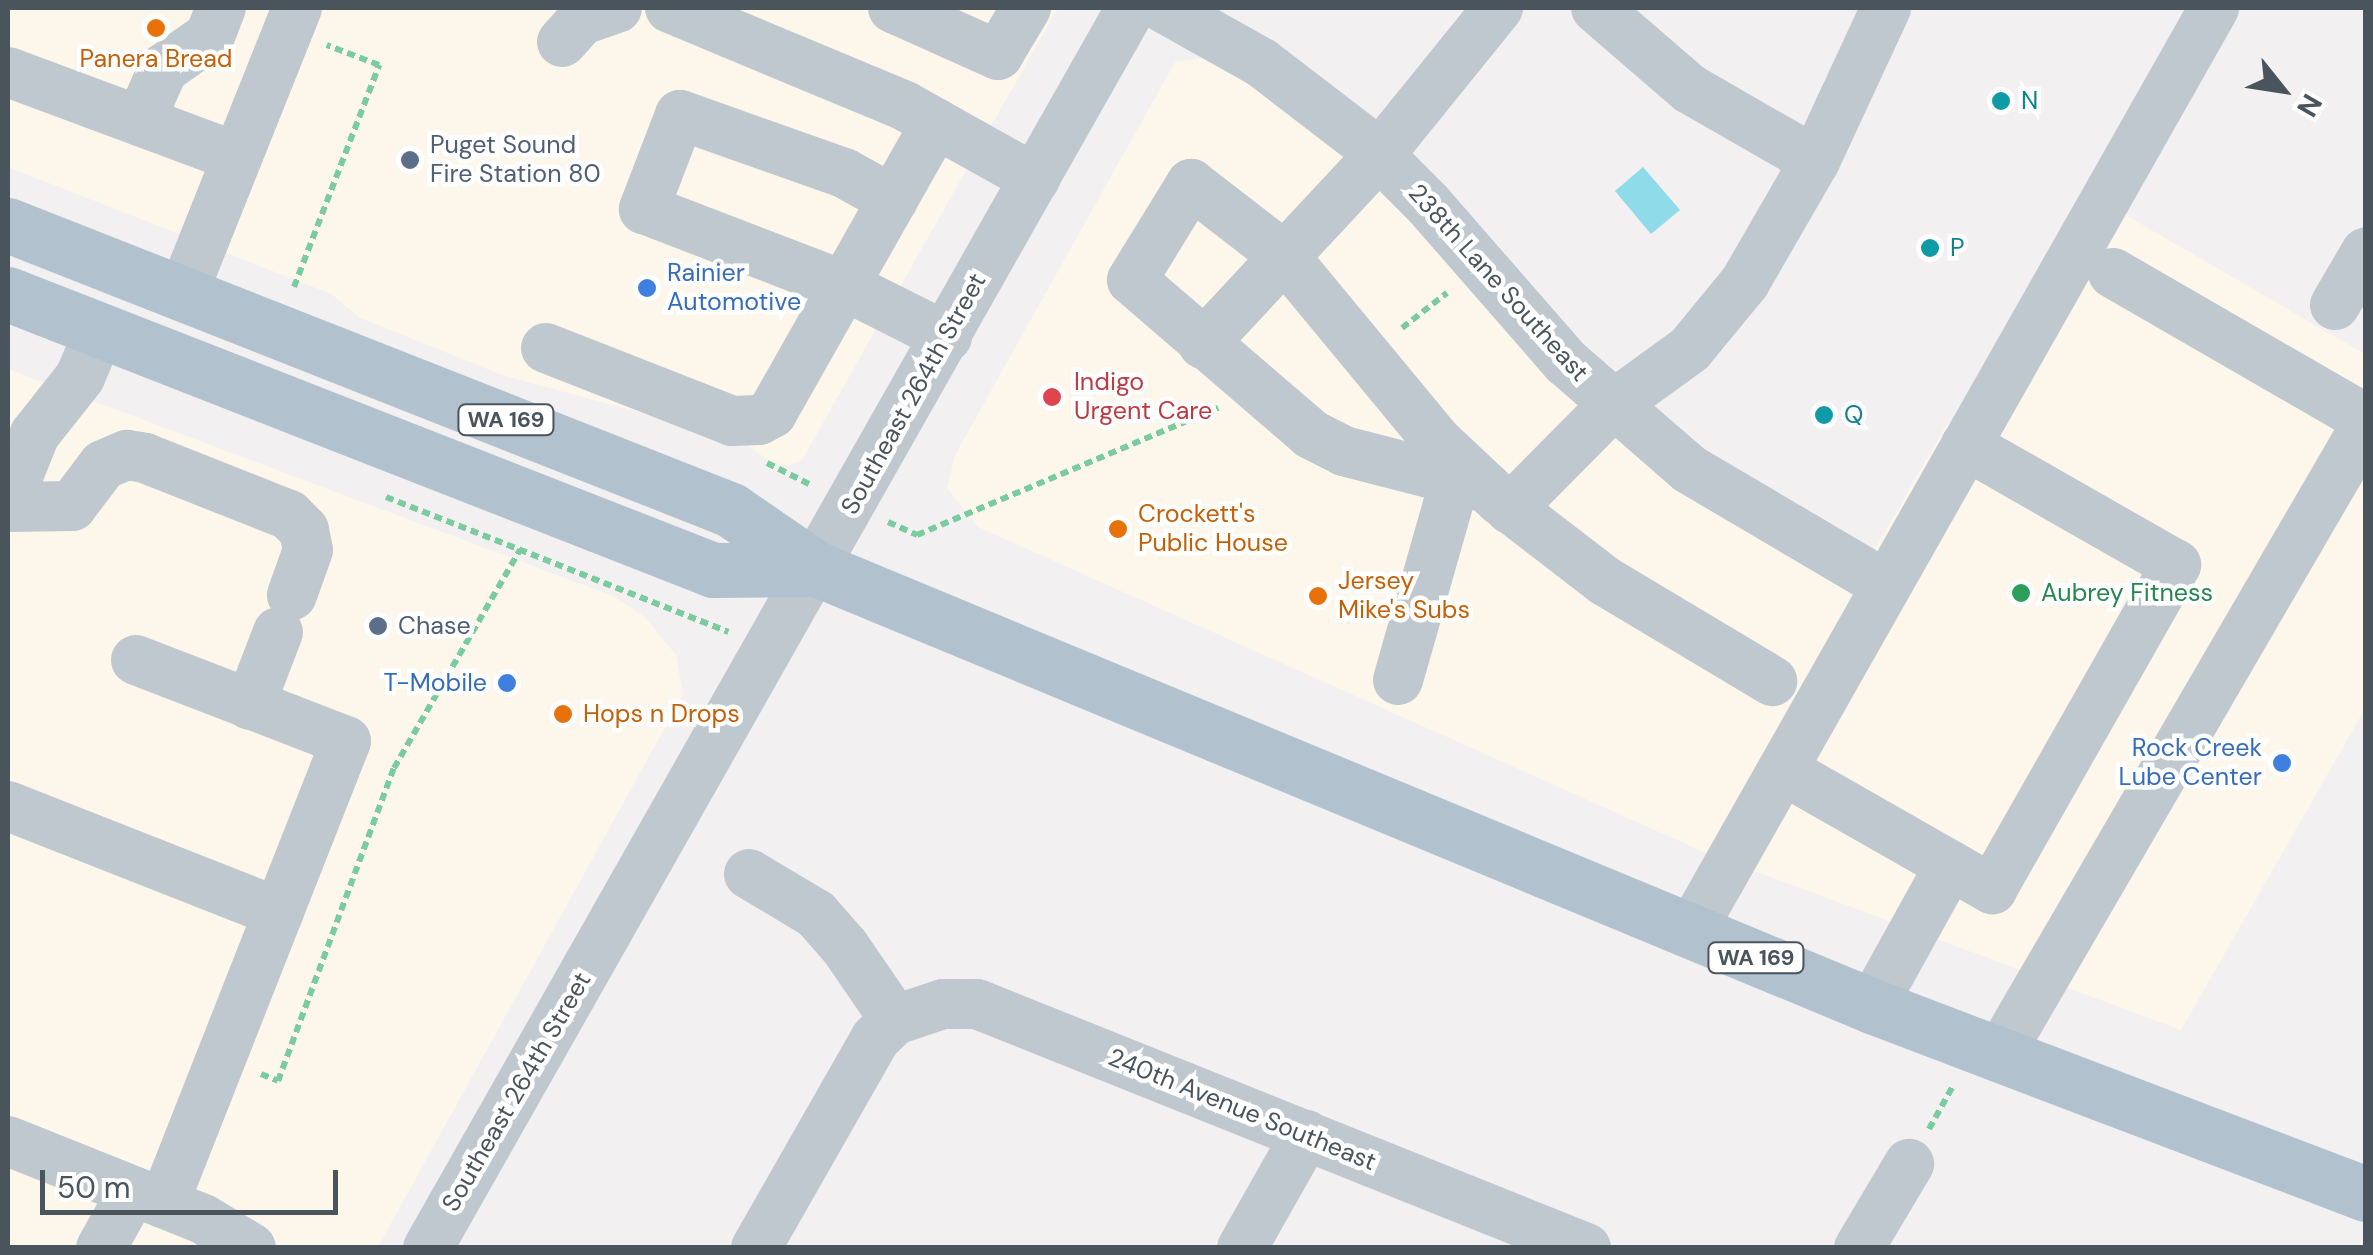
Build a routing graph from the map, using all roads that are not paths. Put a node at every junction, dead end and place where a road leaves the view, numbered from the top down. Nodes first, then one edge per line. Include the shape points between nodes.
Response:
1 (222, 8) edge
2 (297, 8) edge
3 (670, 8) edge
4 (893, 8) edge
5 (1026, 8) edge
6 (1498, 8) edge
7 (1596, 8) edge
8 (1886, 8) edge
9 (2214, 8) edge
10 (1130, 11) edge
11 (8, 72) edge
12 (140, 121) junction
13 (936, 123) junction
14 (1379, 154) junction
15 (237, 157) junction
16 (1815, 160) junction
17 (1035, 179) junction
18 (893, 200) junction
19 (8, 225) edge
20 (2366, 252) edge
21 (1284, 256) junction
22 (2113, 273) dead end
23 (845, 286) junction
24 (183, 292) junction
25 (8, 294) edge
26 (2335, 305) dead end
27 (100, 330) junction
28 (947, 337) junction
29 (1202, 344) junction
30 (546, 348) dead end
31 (1613, 405) junction
32 (2366, 422) edge
33 (21, 429) edge
34 (1966, 445) junction
35 (1484, 492) junction
36 (8, 504) edge
37 (817, 569) junction
38 (1886, 585) junction
39 (136, 660) dead end
40 (1398, 680) dead end
41 (1772, 680) dead end
42 (250, 705) junction
43 (1782, 770) junction
44 (696, 780) junction
45 (8, 806) edge
46 (1950, 865) junction
47 (749, 874) dead end
48 (279, 912) junction
49 (1691, 931) junction
50 (1872, 1006) junction
51 (895, 1020) junction
52 (1986, 1052) junction
53 (1306, 1135) junction
54 (8, 1141) edge
55 (1909, 1164) road end
56 (2366, 1194) edge
57 (149, 1197) junction
58 (100, 1248) edge
59 (251, 1248) edge
60 (428, 1248) edge
61 (466, 1248) edge
62 (756, 1248) edge
63 (1242, 1248) edge
64 (1586, 1248) edge
65 (1859, 1248) edge

1 - 12 street via 210,36 163,69
2 - 15 street
3 - 13 street
4 - 5 street via 998,55
6 - 14 street
7 - 16 street via 1690,89
8 - 16 street
9 - 34 street
10 - 14 street, 238th Lane Southeast via 1262,63
10 - 17 street, Southeast 264th Street
11 - 12 street
12 - 15 street
13 - 17 street
13 - 18 street
14 - 21 street
14 - 31 street, 238th Lane Southeast via 1566,362
15 - 24 street
16 - 31 street via 1745,282 1690,349
17 - 28 street, Southeast 264th Street
18 - 23 street
18 - 23 street via 844,173 680,115 644,209
19 - 24 main road, WA 169
20 - 26 street
21 - 29 street
21 - 29 street via 1191,184 1132,280
21 - 35 street
22 - 32 street
23 - 28 street
23 - 30 street via 772,413 759,420 732,421
24 - 37 main road, WA 169 via 731,510
25 - 27 main road, WA 169
27 - 33 street via 80,377
27 - 37 main road, WA 169 via 713,570
28 - 37 street, Southeast 264th Street
29 - 35 street via 1311,434 1344,451
31 - 35 street
31 - 38 street, 238th Lane Southeast via 1689,468
32 - 52 street
33 - 36 street
34 - 38 street
34 - 46 street via 2176,565 1992,889
35 - 40 street
35 - 41 street via 1605,581
36 - 42 street via 72,506 103,464 128,455 289,515 304,530 308,550
37 - 44 street, Southeast 264th Street
37 - 49 main road, WA 169
38 - 43 street
39 - 42 street
42 - 48 street via 346,741
43 - 46 street
43 - 49 street
44 - 60 street, Southeast 264th Street
44 - 61 street, Southeast 264th Street via 654,920
45 - 48 street
46 - 50 street
47 - 51 street via 816,914
48 - 57 street
49 - 50 main road, WA 169
50 - 52 main road, WA 169
51 - 53 street, 240th Avenue Southeast via 944,1004 976,1004
51 - 62 street via 875,1039
52 - 56 main road, WA 169
53 - 63 street
53 - 64 street, 240th Avenue Southeast
54 - 57 street
55 - 65 street
57 - 58 street
57 - 59 street

